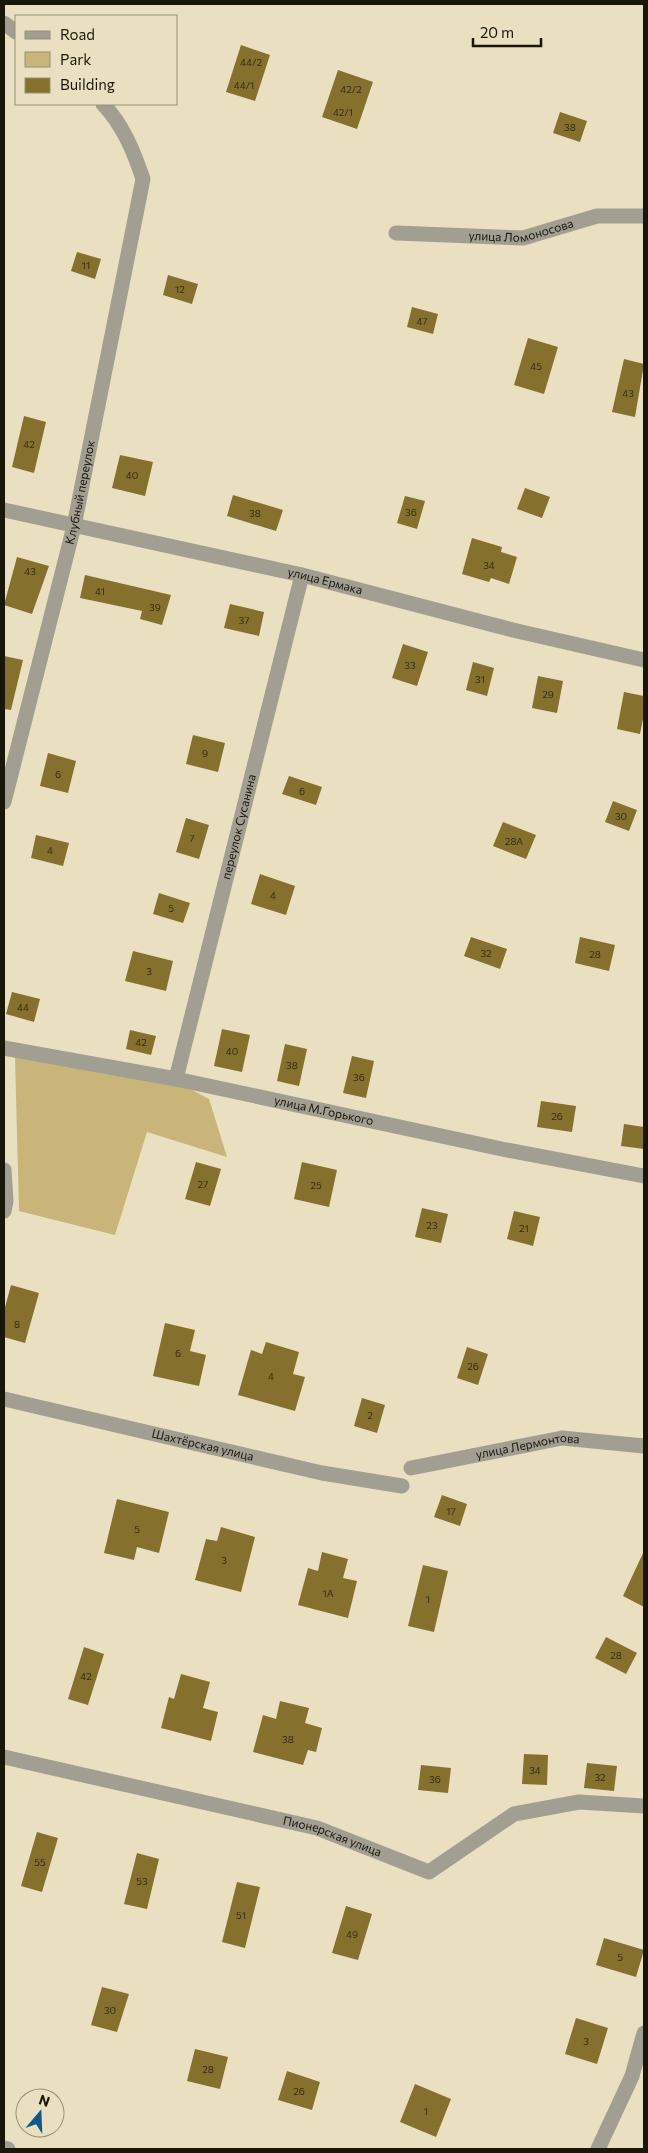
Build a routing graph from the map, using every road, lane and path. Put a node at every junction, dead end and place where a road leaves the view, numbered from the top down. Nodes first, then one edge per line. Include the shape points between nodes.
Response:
1 (4, 23) edge
2 (15, 31) edge
3 (104, 105) edge
4 (644, 216) edge
5 (396, 232) dead end
6 (4, 510) edge
7 (74, 526) junction
8 (302, 575) junction
9 (644, 660) edge
10 (4, 802) edge
11 (4, 1048) edge
12 (176, 1079) junction
13 (4, 1170) edge
14 (644, 1176) edge
15 (4, 1211) edge
16 (4, 1399) edge
17 (644, 1446) edge
18 (411, 1468) dead end
19 (402, 1486) dead end
20 (4, 1757) edge
21 (644, 1806) edge
22 (644, 2032) edge
23 (4, 2148) edge
24 (8, 2149) edge
25 (598, 2149) edge

1 - 2 street
3 - 7 street, Клубный переулок via 135,153 143,179
4 - 5 street, улица Ломоносова via 597,216 523,238
6 - 7 street, улица Ермака
7 - 8 street, улица Ермака
7 - 10 street, Клубный переулок
8 - 9 street, улица Ермака
8 - 12 street, переулок Сусанина
11 - 12 street, улица М.Горького
12 - 14 street, улица М.Горького
13 - 15 street
16 - 19 street, Шахтёрская улица via 322,1474
17 - 18 street, улица Лермонтова via 562,1438
20 - 21 street, Пионерская улица via 317,1828 429,1872 514,1814 579,1802
22 - 25 street via 632,2076
23 - 24 street

